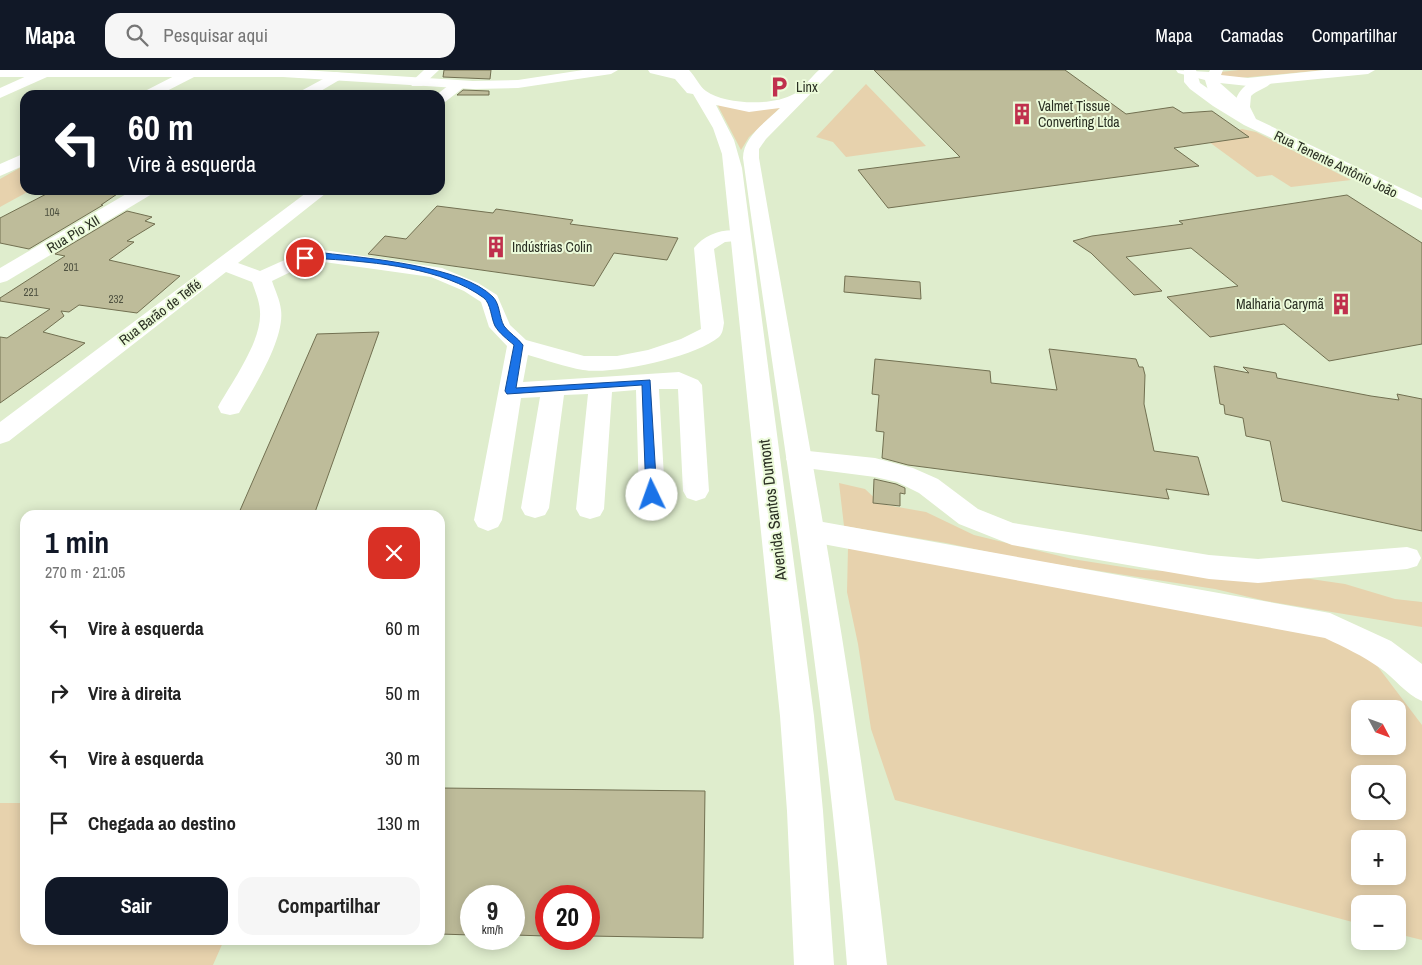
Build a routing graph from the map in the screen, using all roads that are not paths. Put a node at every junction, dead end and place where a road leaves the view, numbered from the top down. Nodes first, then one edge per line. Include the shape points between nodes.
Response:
1 (432, 70) edge
2 (611, 70) edge
3 (655, 70) edge
4 (682, 70) edge
5 (827, 70) edge
6 (1170, 70) edge
7 (1368, 70) edge
8 (48, 72) edge
9 (193, 72) junction
10 (0, 73) edge
11 (1189, 73) edge
12 (1217, 73) edge
13 (336, 76) junction
14 (1266, 81) junction
15 (418, 83) junction
16 (458, 85) junction
17 (158, 90) edge
18 (312, 90) edge
19 (0, 94) edge
20 (445, 95) edge
21 (798, 98) junction
22 (710, 106) junction
23 (1246, 116) junction
24 (20, 161) edge
25 (0, 171) edge
26 (138, 195) edge
27 (314, 195) edge
28 (1422, 205) edge
29 (698, 231) dead end
30 (740, 234) junction
31 (223, 264) junction
32 (0, 277) edge
33 (261, 278) junction
34 (518, 345) junction
35 (646, 382) junction
36 (601, 385) junction
37 (552, 388) junction
38 (510, 391) junction
39 (230, 407) dead end
40 (0, 435) edge
41 (799, 458) junction
42 (696, 491) dead end
43 (652, 495) dead end
44 (535, 508) dead end
45 (590, 509) dead end
46 (488, 520) dead end
47 (812, 531) junction
48 (1408, 558) dead end
49 (1422, 686) edge
50 (814, 965) edge
51 (867, 965) edge

1 - 15 main road
2 - 16 main road via 518,84
3 - 22 main road via 680,76 705,107
4 - 22 main road, Avenida Santos Dumont
5 - 21 main road, Avenida Santos Dumont
6 - 11 main road
7 - 14 main road
8 - 9 main road
8 - 10 main road
8 - 19 main road
9 - 13 main road
9 - 17 main road
11 - 12 main road
11 - 23 main road, Rua Tenente Antônio João via 1208,97
12 - 14 main road via 1238,82
12 - 23 main road via 1211,82 1216,90
13 - 15 main road
13 - 18 main road
14 - 23 main road via 1251,86 1244,94 1241,102
15 - 16 main road
16 - 20 main road
21 - 22 main road via 774,106
21 - 41 main road, Avenida Santos Dumont via 751,149
22 - 30 main road, Avenida Santos Dumont via 730,152
23 - 28 main road, Rua Tenente Antônio João
24 - 25 main road
26 - 32 main road, Rua Pio XII
27 - 31 main road, Rua Barão de Teffé
29 - 30 main road via 720,230
30 - 34 main road via 721,236 704,248 713,323 712,332 701,338 652,356 617,363 584,363
30 - 50 main road, Avenida Santos Dumont via 797,716
31 - 33 main road
31 - 40 main road, Rua Barão de Teffé
33 - 34 main road via 305,258 324,256 435,272 471,286 490,299 500,327
33 - 39 main road via 271,313 268,326 263,346
34 - 38 main road
35 - 36 main road
35 - 42 main road via 679,380 690,385
35 - 43 main road
36 - 37 main road
36 - 45 main road
37 - 38 main road
37 - 44 main road
38 - 46 main road
41 - 47 main road, Avenida Santos Dumont
41 - 48 main road via 896,472 941,495 985,525 1012,534 1208,567 1258,571
47 - 49 main road via 1330,626 1383,651
47 - 51 main road, Avenida Santos Dumont via 844,740

